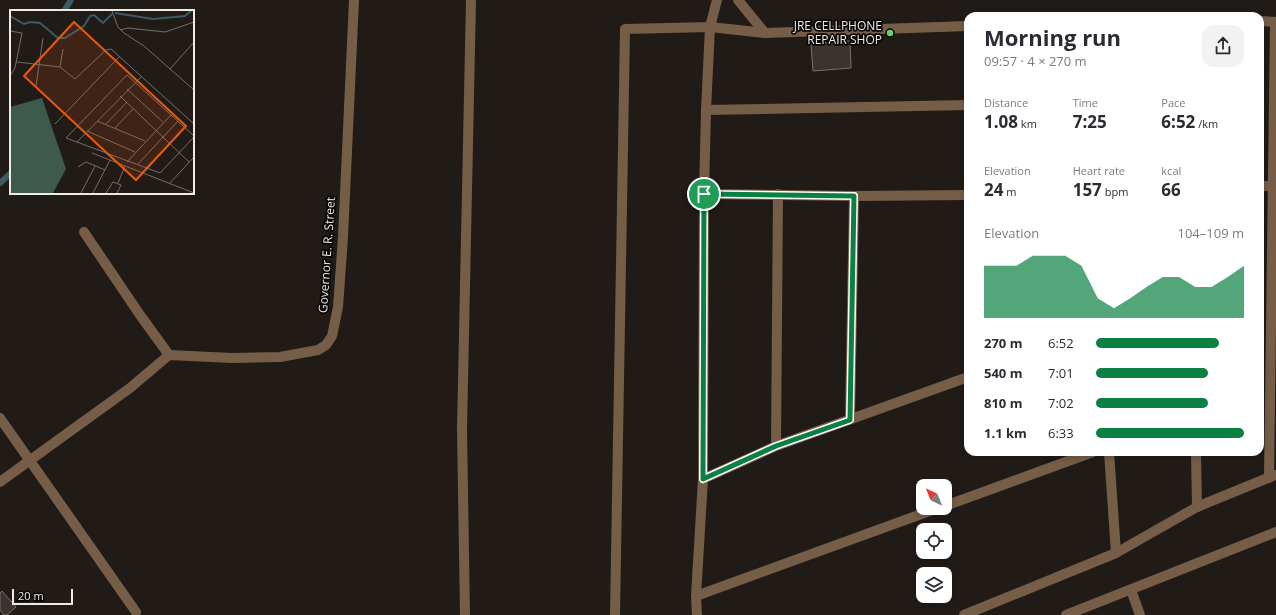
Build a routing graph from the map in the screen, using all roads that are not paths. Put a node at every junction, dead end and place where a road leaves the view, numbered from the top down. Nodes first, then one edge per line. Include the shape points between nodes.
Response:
1 (354, 0) edge
2 (472, 0) edge
3 (717, 0) edge
4 (738, 0) edge
5 (1264, 21) edge
6 (1275, 22) edge
7 (710, 26) junction
8 (964, 26) edge
9 (765, 33) junction
10 (964, 105) edge
11 (706, 110) junction
12 (1274, 186) edge
13 (704, 194) junction
14 (778, 194) junction
15 (964, 195) edge
16 (854, 196) junction
17 (84, 232) dead end
18 (169, 355) junction
19 (964, 378) edge
20 (0, 418) edge
21 (850, 420) junction
22 (776, 446) junction
23 (1082, 456) edge
24 (1109, 456) edge
25 (1196, 456) edge
26 (30, 460) junction
27 (1272, 476) edge
28 (703, 479) junction
29 (0, 482) edge
30 (952, 503) edge
31 (1198, 507) junction
32 (919, 515) edge
33 (1276, 532) edge
34 (1116, 554) junction
35 (1131, 590) junction
36 (696, 596) junction
37 (136, 612) dead end
38 (465, 615) edge
39 (615, 615) edge
40 (697, 615) edge
41 (964, 615) edge
42 (1066, 615) edge
43 (1140, 615) edge

1 - 18 street, Governor E. R. Street via 343,238 338,306 332,336 326,345 318,350 280,357
2 - 38 street via 462,429
3 - 7 street
4 - 9 street
5 - 6 street
6 - 12 street
7 - 9 street
7 - 11 street
7 - 39 street via 625,29
8 - 9 street
10 - 11 street
11 - 13 street
12 - 27 street
13 - 14 street
13 - 28 street
14 - 16 street
14 - 22 street
15 - 16 street
16 - 21 street
17 - 18 street
18 - 26 street via 130,388
19 - 21 street
20 - 26 street
21 - 22 street
22 - 28 street
23 - 30 street
24 - 34 street
25 - 31 street
26 - 29 street
26 - 37 street
27 - 31 street
28 - 36 street
31 - 34 street
32 - 36 street
33 - 35 street
34 - 41 street
35 - 42 street
35 - 43 street
36 - 40 street

